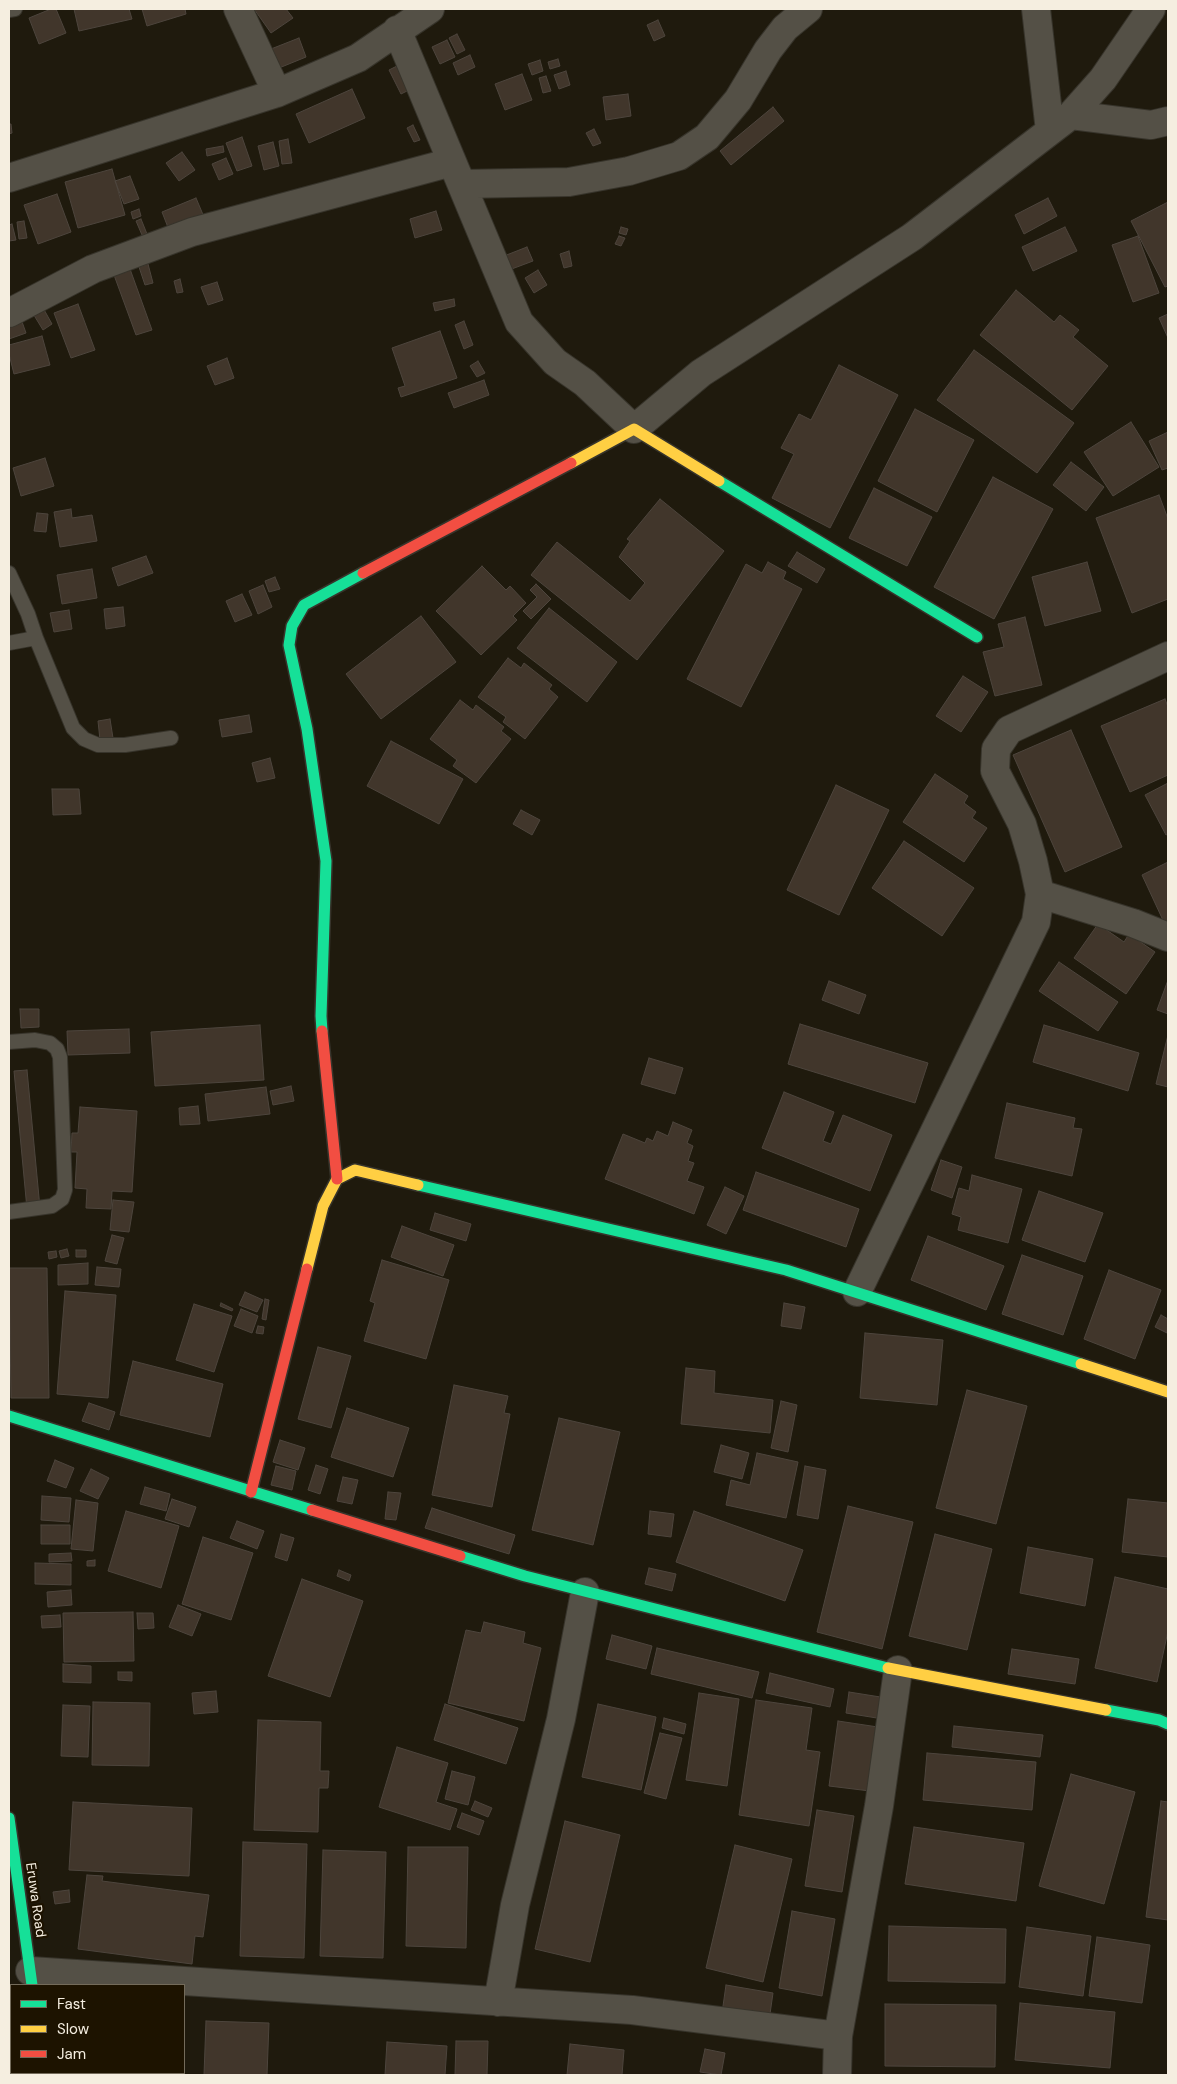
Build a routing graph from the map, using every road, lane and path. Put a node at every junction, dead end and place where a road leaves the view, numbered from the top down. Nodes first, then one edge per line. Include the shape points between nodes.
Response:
1 (15, 9) edge
2 (238, 9) edge
3 (430, 9) edge
4 (808, 9) edge
5 (1036, 9) edge
6 (1151, 9) edge
7 (9, 10) edge
8 (397, 30) junction
9 (277, 93) junction
10 (1168, 121) edge
11 (1060, 123) junction
12 (457, 173) junction
13 (9, 178) edge
14 (9, 313) edge
15 (634, 429) junction
16 (9, 573) edge
17 (36, 638) junction
18 (977, 638) dead end
19 (9, 643) edge
20 (1168, 656) edge
21 (171, 738) dead end
22 (1040, 894) junction
23 (1168, 937) edge
24 (9, 1042) edge
25 (337, 1179) junction
26 (9, 1212) edge
27 (857, 1292) junction
28 (1168, 1392) edge
29 (9, 1416) edge
30 (251, 1492) junction
31 (585, 1592) junction
32 (898, 1670) junction
33 (1168, 1724) edge
34 (9, 1818) edge
35 (31, 1978) edge
36 (148, 1984) edge
37 (185, 1986) edge
38 (498, 2002) junction
39 (838, 2036) junction
40 (837, 2075) edge

1 - 7 lane
2 - 9 street
3 - 8 street
4 - 12 street via 785,28 738,100 707,137 679,156 629,171 569,182
5 - 11 street
6 - 11 street via 1103,79
8 - 9 street via 358,58
8 - 12 street
9 - 13 street
10 - 11 street via 1150,125
11 - 15 street via 912,237 701,373
12 - 14 street via 192,232 93,270
12 - 15 street via 519,322 555,362 585,383
15 - 18 street
15 - 25 street via 304,604 292,626 289,645 307,728 326,861 321,1016
16 - 17 lane
17 - 19 lane
17 - 21 lane via 73,728 84,739 98,746
20 - 22 street via 1009,730 996,749 995,772 1022,824
22 - 23 street
22 - 27 street via 1036,922
24 - 26 lane via 35,1040 50,1043 57,1049 60,1057 65,1190 62,1199 52,1206
25 - 27 street via 355,1170 786,1270
25 - 30 street via 323,1206
27 - 28 street
29 - 30 street
30 - 31 street
31 - 32 street
31 - 38 street via 561,1720 515,1905
32 - 33 street
32 - 39 street via 879,1806
34 - 35 street, Eruwa Road
35 - 36 street
37 - 38 street
38 - 39 street via 632,2010
39 - 40 street

